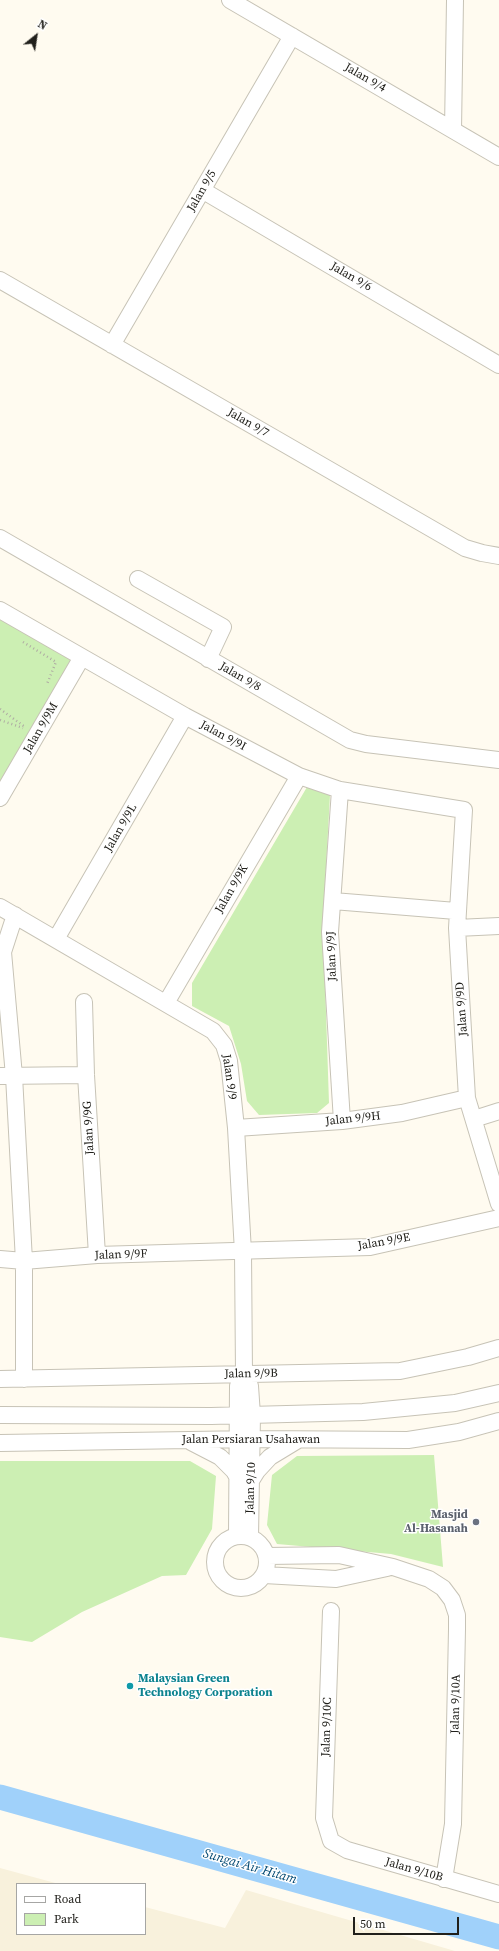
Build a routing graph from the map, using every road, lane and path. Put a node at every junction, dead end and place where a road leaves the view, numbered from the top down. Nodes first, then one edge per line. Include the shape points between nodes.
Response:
1 (230, 0) edge
2 (455, 0) edge
3 (292, 36) junction
4 (453, 130) junction
5 (499, 157) edge
6 (202, 190) junction
7 (0, 280) edge
8 (112, 345) junction
9 (499, 365) edge
10 (0, 538) edge
11 (499, 556) edge
12 (138, 579) dead end
13 (0, 610) edge
14 (19, 640) dead end
15 (82, 657) junction
16 (208, 659) junction
17 (46, 689) dead end
18 (0, 709) edge
19 (186, 716) junction
20 (29, 731) dead end
21 (499, 760) edge
22 (299, 776) junction
23 (340, 790) junction
24 (0, 798) edge
25 (464, 810) joint
26 (333, 901) junction
27 (0, 907) edge
28 (456, 911) junction
29 (14, 915) junction
30 (499, 926) edge
31 (456, 928) junction
32 (56, 939) junction
33 (84, 1002) dead end
34 (166, 1003) junction
35 (86, 1074) junction
36 (7, 1076) edge
37 (467, 1098) junction
38 (499, 1111) edge
39 (474, 1119) junction
40 (342, 1121) junction
41 (236, 1128) junction
42 (499, 1204) edge
43 (499, 1218) edge
44 (243, 1252) junction
45 (97, 1255) junction
46 (0, 1259) edge
47 (24, 1261) junction
48 (499, 1348) edge
49 (0, 1379) edge
50 (24, 1379) junction
51 (244, 1382) junction
52 (499, 1393) edge
53 (275, 1414) junction
54 (0, 1415) edge
55 (245, 1415) junction
56 (211, 1416) junction
57 (499, 1421) edge
58 (246, 1439) junction
59 (300, 1439) junction
60 (186, 1440) junction
61 (0, 1443) edge
62 (245, 1478) junction
63 (243, 1536) junction
64 (267, 1556) junction
65 (393, 1567) junction
66 (264, 1575) junction
67 (331, 1611) dead end
68 (331, 1841) joint
69 (444, 1879) junction
70 (499, 1894) edge

1 - 3 street, Jalan 9/4
2 - 4 street
3 - 4 street, Jalan 9/4
3 - 6 street, Jalan 9/5
4 - 5 street, Jalan 9/4
6 - 8 street, Jalan 9/5
6 - 9 street, Jalan 9/6
7 - 8 street, Jalan 9/7
8 - 11 street, Jalan 9/7 via 465,548
10 - 16 street, Jalan 9/8
12 - 16 street via 223,627
13 - 15 street, Jalan 9/9I
14 - 17 path via 56,662
15 - 19 street, Jalan 9/9I
15 - 24 street, Jalan 9/9M
16 - 21 street, Jalan 9/8 via 350,740
18 - 20 path
19 - 22 street, Jalan 9/9I
19 - 32 street, Jalan 9/9L
22 - 23 street, Jalan 9/9I
22 - 34 street, Jalan 9/9K
23 - 25 street, Jalan 9/9I
23 - 26 street, Jalan 9/9J
25 - 28 street, Jalan 9/9D
26 - 28 street
26 - 40 street, Jalan 9/9J via 330,932
27 - 29 street, Jalan 9/9
28 - 31 street, Jalan 9/9D
29 - 32 street, Jalan 9/9
29 - 36 street via 3,952
30 - 31 street
31 - 37 street, Jalan 9/9D
32 - 34 street, Jalan 9/9
33 - 35 street, Jalan 9/9G
34 - 41 street, Jalan 9/9 via 214,1031 224,1045 229,1061
35 - 36 street
35 - 45 street, Jalan 9/9G
36 - 47 street
37 - 39 street, Jalan 9/9D
37 - 40 street, Jalan 9/9H via 402,1114
38 - 39 street
39 - 42 street, Jalan 9/9D
40 - 41 street, Jalan 9/9H
41 - 44 street, Jalan 9/9
43 - 44 street, Jalan 9/9E via 370,1247
44 - 45 street, Jalan 9/9F
44 - 51 street, Jalan 9/9
45 - 47 street, Jalan 9/9F
46 - 47 street, Jalan 9/9F
47 - 50 street
48 - 51 street, Jalan 9/9B via 400,1371 270,1373
49 - 50 street, Jalan 9/9B
50 - 51 street, Jalan 9/9B via 222,1374
51 - 53 street via 260,1410
51 - 55 street, Jalan 9/9
51 - 56 street via 232,1407
52 - 53 street, Jalan Persiaran Usahawan via 455,1402 363,1412
53 - 55 street, Jalan Persiaran Usahawan
54 - 56 street, Jalan Persiaran Usahawan
55 - 56 street, Jalan Persiaran Usahawan
55 - 58 street, Jalan 9/10
57 - 59 street, Jalan Persiaran Usahawan via 459,1432 408,1440
58 - 59 street, Jalan Persiaran Usahawan
58 - 60 street, Jalan Persiaran Usahawan
58 - 62 street, Jalan 9/10
59 - 62 street via 270,1457
60 - 61 street, Jalan Persiaran Usahawan
60 - 62 street via 220,1457
62 - 63 street, Jalan 9/10
63 - 64 street via 262,1545
63 - 66 street via 226,1540 218,1548 215,1568 218,1575 232,1587 240,1588 257,1583
64 - 65 street, Jalan 9/10A via 339,1555
64 - 66 street via 268,1566
65 - 66 street via 336,1579
65 - 69 street, Jalan 9/10A via 429,1579 443,1588 452,1600 457,1615 453,1824
67 - 68 street, Jalan 9/10C via 324,1818
68 - 69 street, Jalan 9/10B via 347,1850
69 - 70 street, Jalan 9/10B

